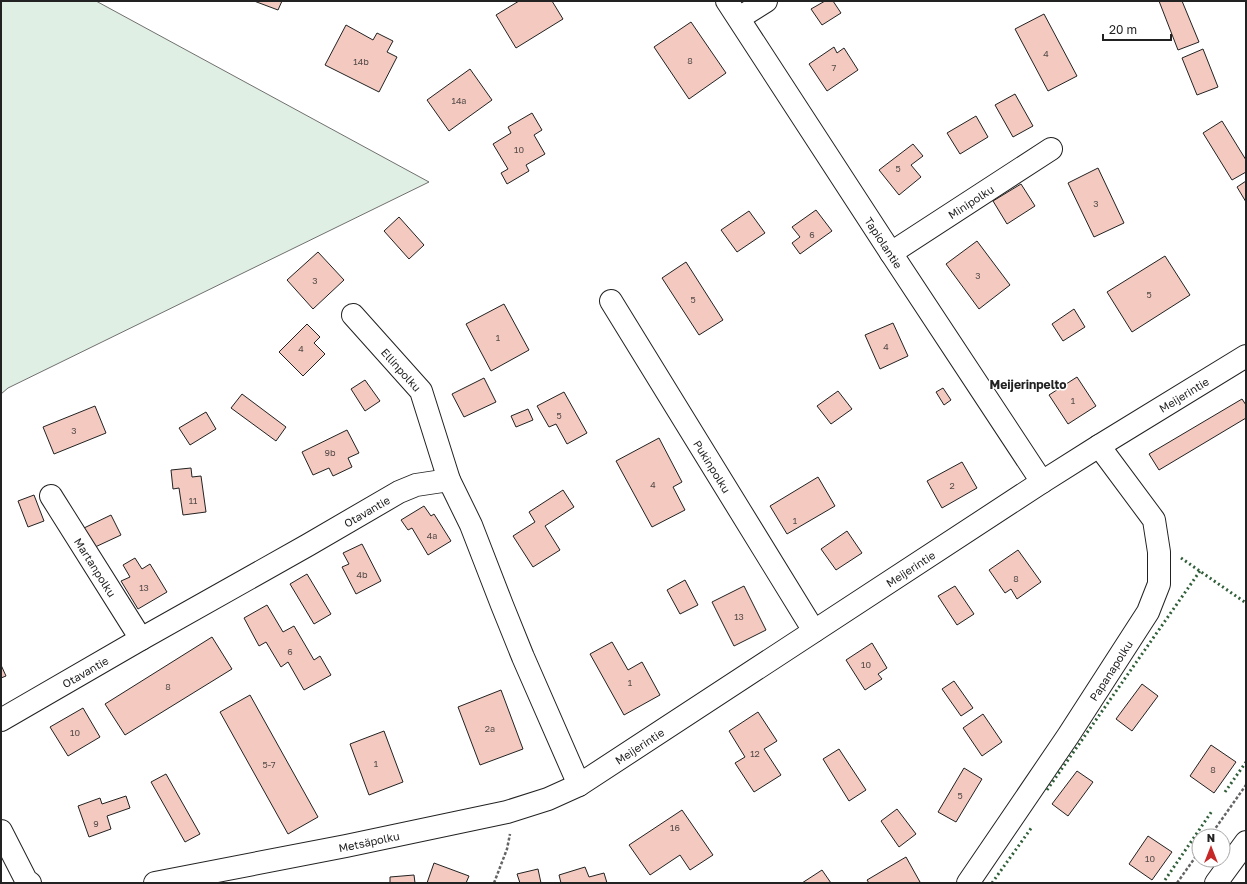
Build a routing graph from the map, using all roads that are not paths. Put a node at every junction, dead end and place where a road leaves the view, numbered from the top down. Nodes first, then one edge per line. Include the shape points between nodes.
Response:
1 (766, 1) edge
2 (733, 10) edge
3 (1051, 149) dead end
4 (891, 253) junction
5 (611, 300) dead end
6 (353, 315) dead end
7 (1246, 356) edge
8 (1099, 446) junction
9 (448, 480) junction
10 (1042, 482) junction
11 (51, 496) dead end
12 (814, 631) junction
13 (141, 639) junction
14 (1, 720) edge
15 (578, 785) junction
16 (1, 831) edge
17 (1246, 842) edge
18 (28, 881) edge
19 (155, 883) edge
20 (968, 883) edge
21 (1216, 883) edge

1 - 2 street
2 - 4 street, Tapiolantie
3 - 4 street, Minipolku
4 - 10 street, Tapiolantie
5 - 12 street, Pukinpolku
6 - 9 street, Ellinpolku via 421,390
7 - 8 street, Meijerintie
8 - 10 street, Meijerintie
8 - 20 street, Papanapolku via 1154,520 1159,552 1159,584 1148,612
9 - 13 street, Otavantie via 416,485 399,492
9 - 15 street via 471,525 520,651
10 - 12 street, Meijerintie
11 - 13 street, Martanpolku
12 - 15 street, Meijerintie
13 - 14 street, Otavantie
15 - 19 street, Metsäpolku via 548,799 506,812
16 - 18 street
17 - 21 street

